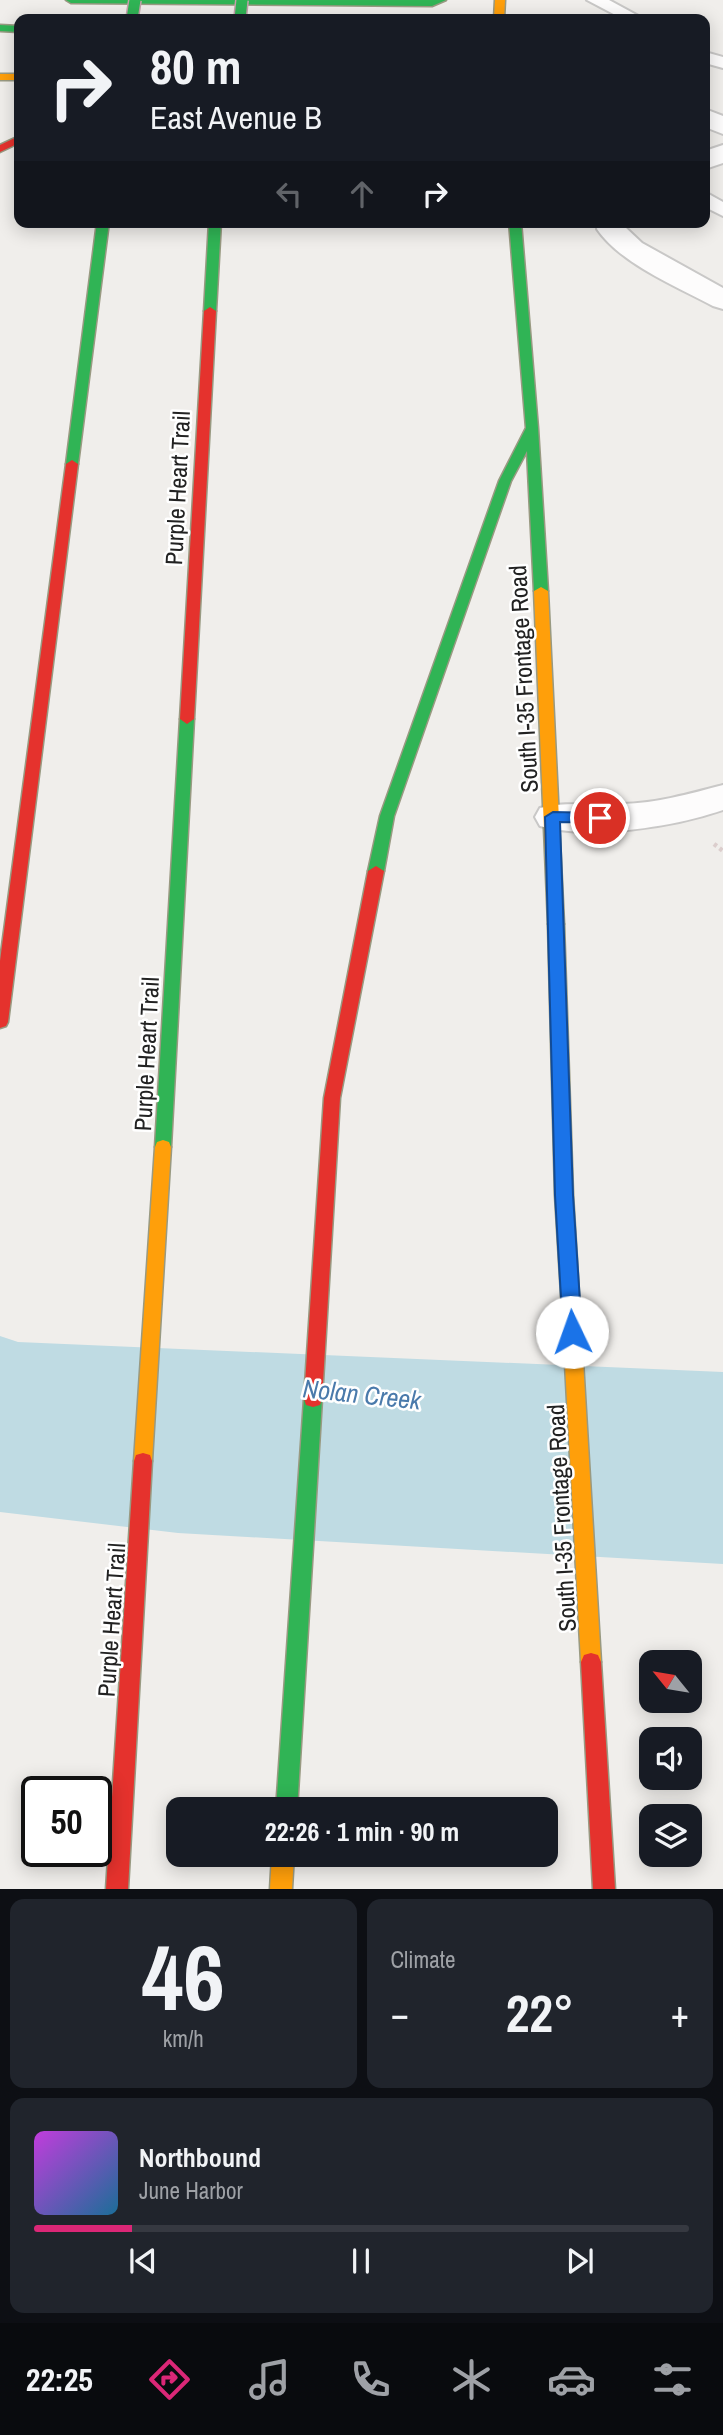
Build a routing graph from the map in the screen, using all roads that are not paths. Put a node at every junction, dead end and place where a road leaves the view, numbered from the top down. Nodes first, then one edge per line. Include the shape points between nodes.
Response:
1 (71, 0) edge
2 (440, 0) edge
3 (595, 0) edge
4 (625, 14) edge
5 (102, 228) edge
6 (215, 228) edge
7 (514, 228) edge
8 (611, 228) edge
9 (723, 300) edge
10 (532, 428) junction
11 (723, 797) edge
12 (553, 817) junction
13 (0, 1022) edge
14 (287, 1797) edge
15 (282, 1867) edge
16 (117, 1889) edge
17 (281, 1889) edge
18 (604, 1889) edge

1 - 2 main road
3 - 4 lane
5 - 13 main road
6 - 16 main road, Purple Heart Trail
7 - 10 main road, South I-35 Frontage Road
8 - 9 street via 632,249
10 - 12 main road, South I-35 Frontage Road
10 - 14 main road via 505,481 387,816 332,1098
11 - 12 street via 670,814
12 - 18 main road, South I-35 Frontage Road via 564,1195
15 - 17 main road

